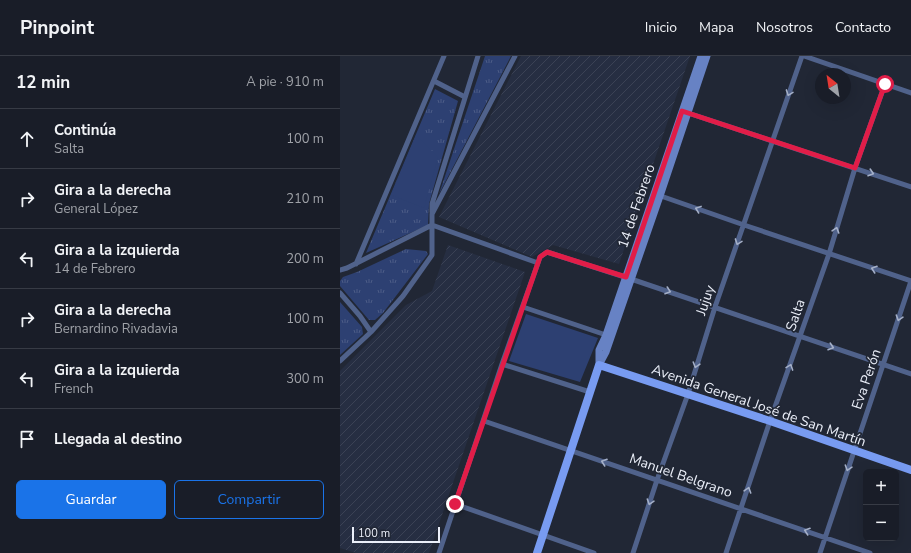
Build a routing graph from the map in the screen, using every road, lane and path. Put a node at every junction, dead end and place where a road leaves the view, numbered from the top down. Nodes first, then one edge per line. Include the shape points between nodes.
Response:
1 (444, 56) edge
2 (478, 56) edge
3 (515, 56) edge
4 (701, 56) edge
5 (706, 56) edge
6 (803, 56) edge
7 (434, 81) junction
8 (885, 84) junction
9 (911, 93) edge
10 (465, 97) junction
11 (684, 112) junction
12 (772, 140) junction
13 (855, 168) junction
14 (911, 186) edge
15 (657, 195) junction
16 (432, 214) junction
17 (432, 225) junction
18 (744, 226) junction
19 (829, 254) junction
20 (538, 263) junction
21 (356, 264) junction
22 (340, 270) edge
23 (628, 278) junction
24 (911, 281) edge
25 (340, 293) edge
26 (523, 307) junction
27 (715, 307) junction
28 (372, 332) junction
29 (606, 335) junction
30 (800, 337) junction
31 (340, 361) edge
32 (502, 364) junction
33 (599, 365) junction
34 (884, 365) junction
35 (911, 374) edge
36 (590, 392) junction
37 (688, 394) junction
38 (484, 421) junction
39 (770, 421) junction
40 (571, 450) junction
41 (854, 450) junction
42 (911, 470) edge
43 (657, 480) junction
44 (455, 504) junction
45 (742, 509) junction
46 (543, 535) junction
47 (826, 537) junction
48 (439, 553) edge
49 (537, 553) edge
50 (594, 553) edge
51 (633, 553) edge
52 (726, 553) edge
53 (820, 553) edge
54 (870, 553) edge

1 - 7 street
2 - 10 street
3 - 16 street
4 - 11 main road, 14 de Febrero
5 - 11 main road, 14 de Febrero
6 - 8 street
6 -> 12 street, Jujuy
7 - 10 street
7 - 21 street
8 - 9 street
8 - 13 street, Salta
10 - 16 street via 432,204
11 - 12 street
11 - 15 main road, 14 de Febrero
12 - 13 street
12 - 18 street, Jujuy
13 -> 14 street
19 -> 13 street, Salta
18 -> 15 street
15 - 23 main road, 14 de Febrero
16 - 17 street
17 - 20 street
17 - 21 street
17 - 28 street via 432,255 403,296
18 - 19 street
18 -> 27 street, Jujuy
24 -> 19 street
19 - 30 street, Salta
20 - 23 street via 540,257 547,252
20 - 26 street
21 - 22 street
23 -> 27 street
23 - 29 main road, 14 de Febrero
23 - 33 main road, 14 de Febrero via 606,352
24 -> 34 street, Eva Perón
25 - 28 street
26 - 29 street
26 - 32 street
27 - 30 street
27 -> 37 street, Jujuy
28 - 31 street
29 - 33 main road, 14 de Febrero via 599,350
30 -> 34 street
39 -> 30 street, Salta
32 - 36 street
32 - 38 street
33 - 36 main road, 14 de Febrero
33 - 37 main road, Avenida General José de San Martín
34 - 35 street
34 - 41 street, Eva Perón
36 - 40 main road, 14 de Febrero
37 - 39 main road, Avenida General José de San Martín
37 - 43 street, Jujuy
38 - 40 street, Manuel Belgrano
38 - 44 street
39 - 41 main road, Avenida General José de San Martín
45 -> 39 street, Salta
43 -> 40 street, Manuel Belgrano
40 - 46 main road, 14 de Febrero
41 - 42 main road, Avenida General José de San Martín
41 -> 47 street, Eva Perón
43 - 45 street, Manuel Belgrano
43 -> 51 street, Jujuy
44 - 46 street
44 - 48 street
47 -> 45 street, Manuel Belgrano
45 - 52 street, Salta
46 - 49 main road, 14 de Febrero
46 - 50 street
47 - 53 street, Eva Perón
47 - 54 street, Manuel Belgrano

